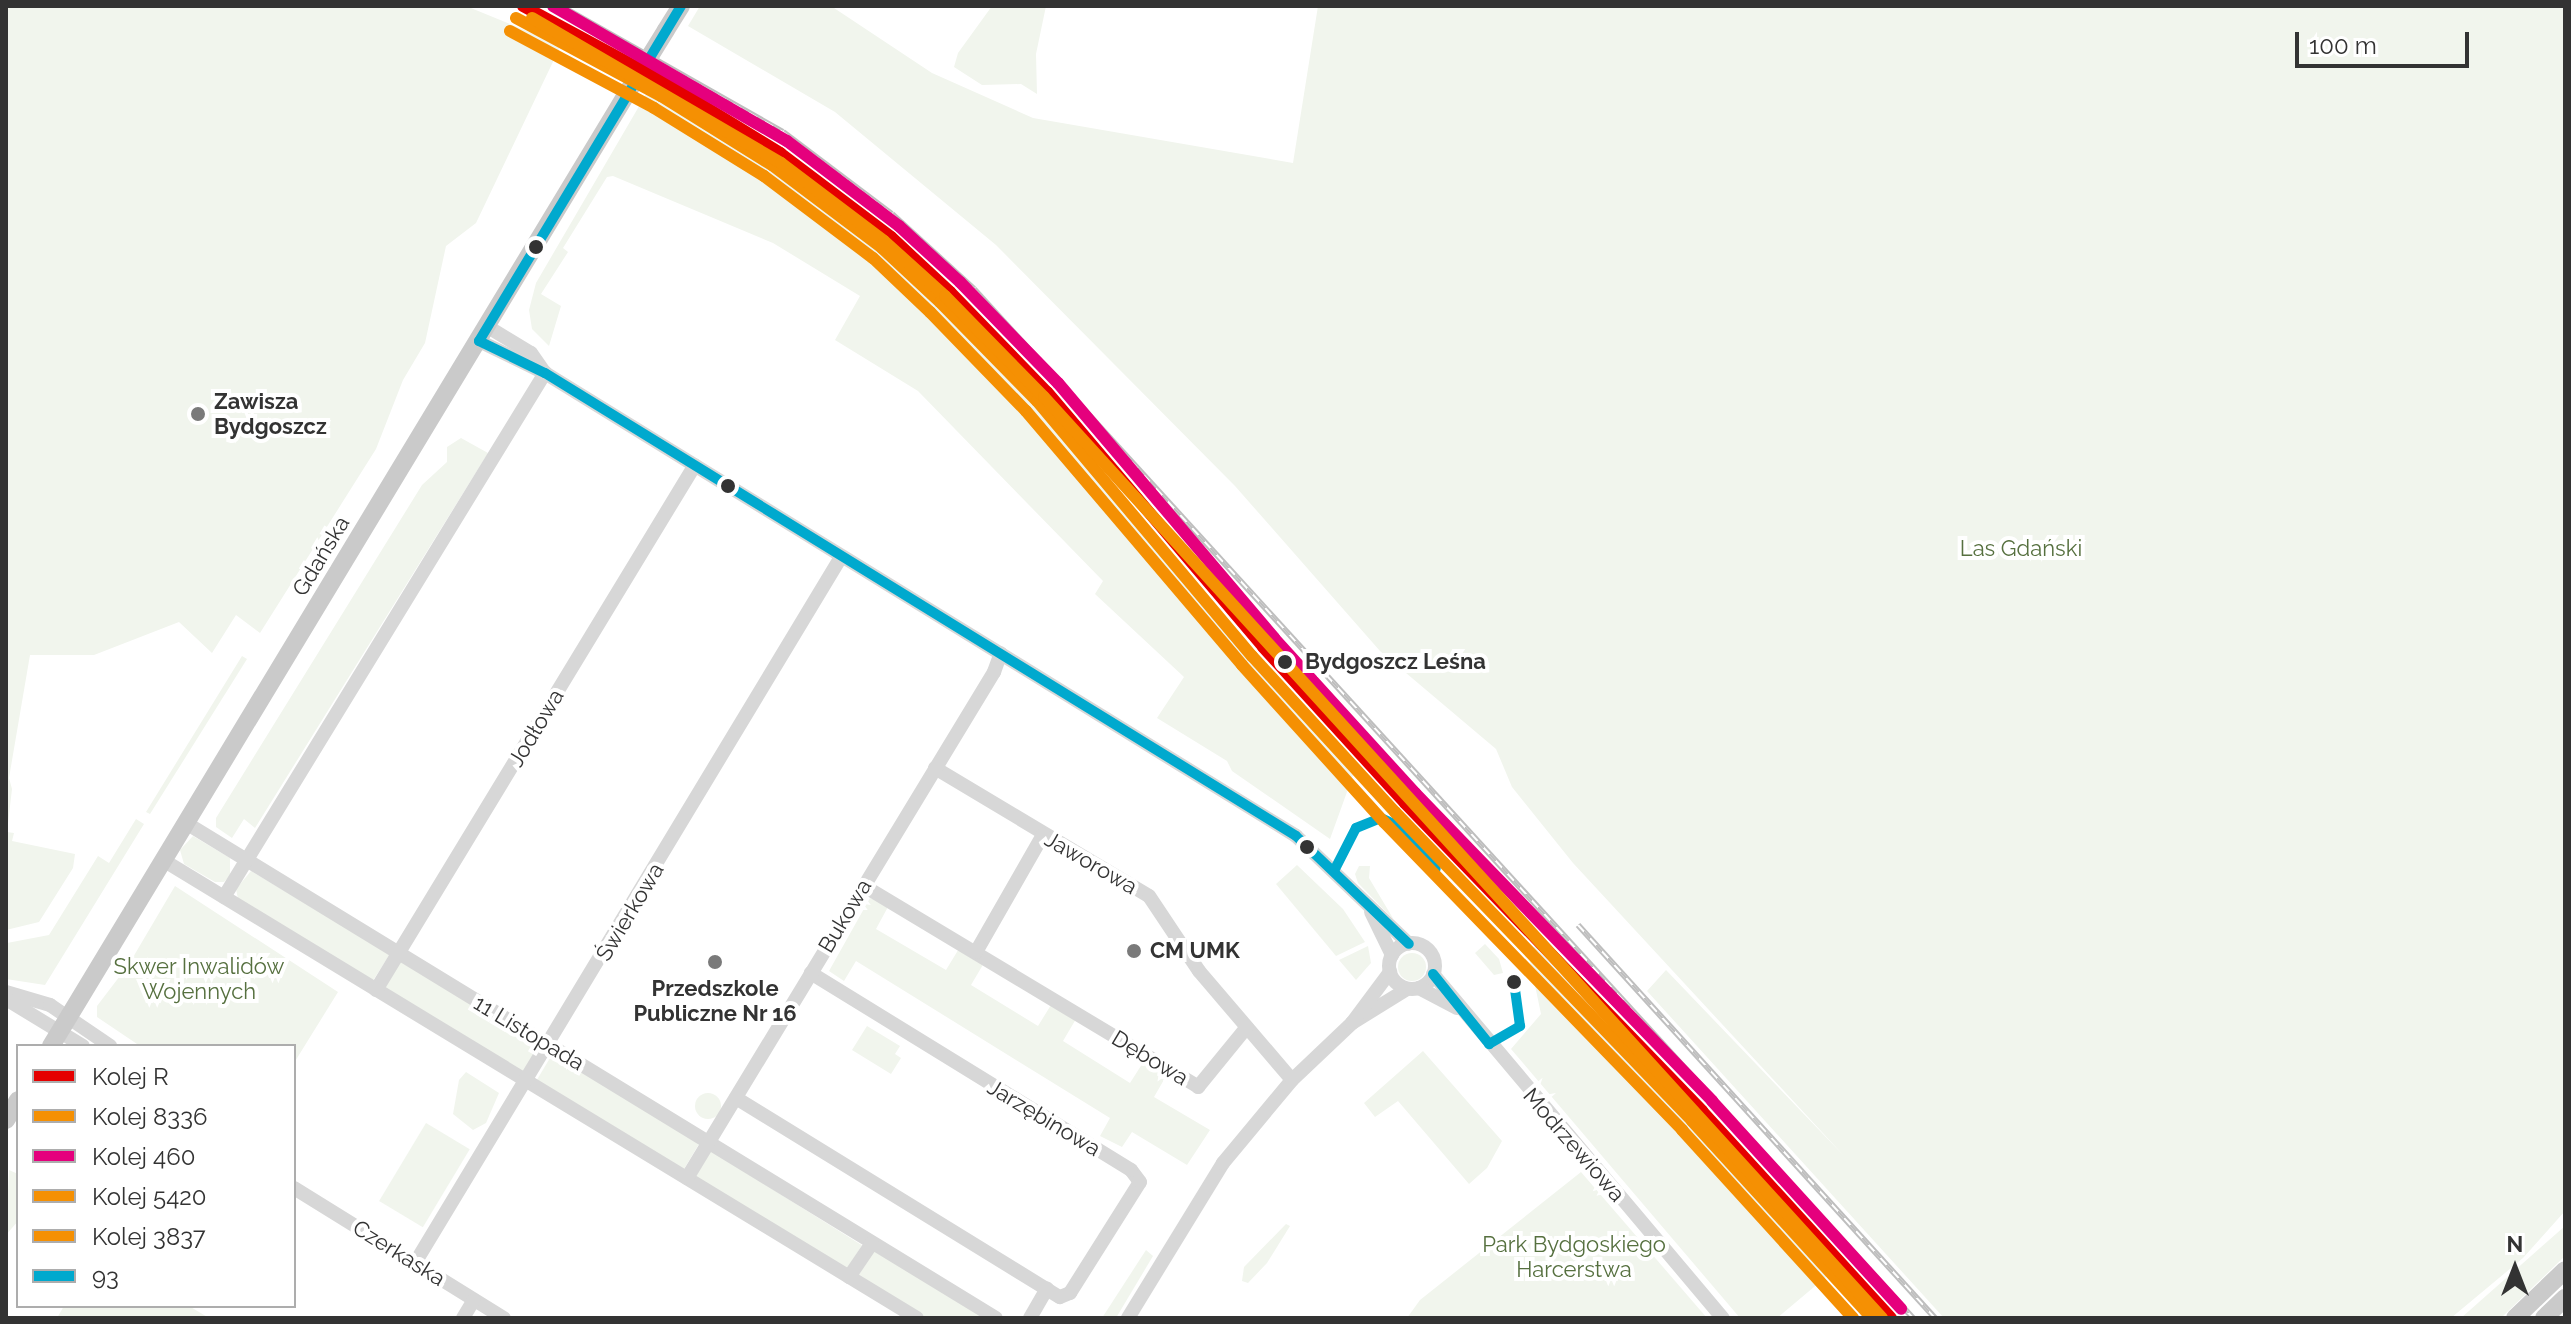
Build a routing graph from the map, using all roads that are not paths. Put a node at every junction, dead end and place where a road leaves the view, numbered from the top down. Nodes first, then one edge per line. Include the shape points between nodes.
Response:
1 (681, 6) edge
2 (483, 334) junction
3 (545, 373) junction
4 (695, 465) junction
5 (841, 557) junction
6 (1001, 653) junction
7 (935, 768) junction
8 (186, 823) junction
9 (1043, 835) junction
10 (163, 860) junction
11 (247, 860) junction
12 (864, 886) junction
13 (224, 897) junction
14 (1366, 901) junction
15 (1409, 944) junction
16 (976, 952) junction
17 (399, 953) junction
18 (1392, 955) junction
19 (1390, 972) junction
20 (811, 973) junction
21 (1433, 974) junction
22 (1413, 988) junction
23 (376, 990) junction
24 (6, 992) edge
25 (6, 999) edge
26 (1458, 1008) junction
27 (1352, 1023) junction
28 (1247, 1027) junction
29 (60, 1031) edge
30 (80, 1044) edge
31 (103, 1044) edge
32 (549, 1045) junction
33 (1292, 1080) junction
34 (527, 1081) junction
35 (736, 1098) junction
36 (709, 1143) junction
37 (687, 1178) junction
38 (296, 1189) edge
39 (872, 1243) junction
40 (415, 1263) junction
41 (2565, 1270) edge
42 (849, 1277) junction
43 (1047, 1289) junction
44 (2565, 1298) edge
45 (474, 1300) junction
46 (463, 1318) edge
47 (504, 1318) edge
48 (917, 1318) edge
49 (996, 1318) edge
50 (1030, 1318) edge
51 (1128, 1318) edge
52 (1723, 1318) edge
53 (2515, 1318) edge
54 (2544, 1318) edge

1 - 2 main road, Gdańska, bridge
2 - 3 street
2 - 3 street via 534,357
2 - 8 main road, Gdańska
3 - 4 street
3 - 11 street
4 - 5 street
4 - 17 street, Jodłowa
5 - 6 street
5 - 32 street, Świerkowa
6 - 7 street, Bukowa
6 - 14 street via 1296,836
7 - 9 street, Jaworowa
7 - 12 street, Bukowa
8 - 10 main road, Gdańska
8 - 11 street, 11 Listopada
9 - 16 street
9 - 28 street, Jaworowa via 1149,896 1166,930
10 - 13 street, 11 Listopada
10 - 29 main road, Gdańska
11 - 13 street
11 - 17 street, 11 Listopada
12 - 16 street, Dębowa
12 - 20 street, Bukowa
13 - 23 street, 11 Listopada
14 - 15 street
14 - 18 street
15 - 18 street
15 - 21 street via 1428,950
16 - 28 street, Dębowa via 1198,1087
17 - 23 street, Jodłowa
17 - 32 street, 11 Listopada
18 - 19 street
19 - 22 street
19 - 27 street
20 - 35 street, Bukowa
20 - 43 street, Jarzębinowa via 1139,1178 1070,1293 1060,1297
21 - 22 street
21 - 26 street, Modrzewiowa
22 - 26 street, Modrzewiowa
22 - 27 street
23 - 34 street, 11 Listopada
24 - 29 street via 30,994
25 - 29 street
26 - 52 street, Modrzewiowa
27 - 33 street
28 - 33 street
29 - 30 street
29 - 31 street
32 - 34 street, Świerkowa
32 - 36 street, 11 Listopada
33 - 51 street via 1223,1163
34 - 37 street, 11 Listopada
34 - 40 street, Świerkowa
35 - 36 street, Bukowa
35 - 43 street
36 - 37 street, Bukowa
36 - 39 street, 11 Listopada
37 - 42 street, 11 Listopada
38 - 40 street, Czerkaska
39 - 42 street
39 - 49 street, 11 Listopada
40 - 45 street, Czerkaska
41 - 53 main road
42 - 48 street, 11 Listopada
43 - 50 street
44 - 54 main road
45 - 46 street
45 - 47 street, Czerkaska

